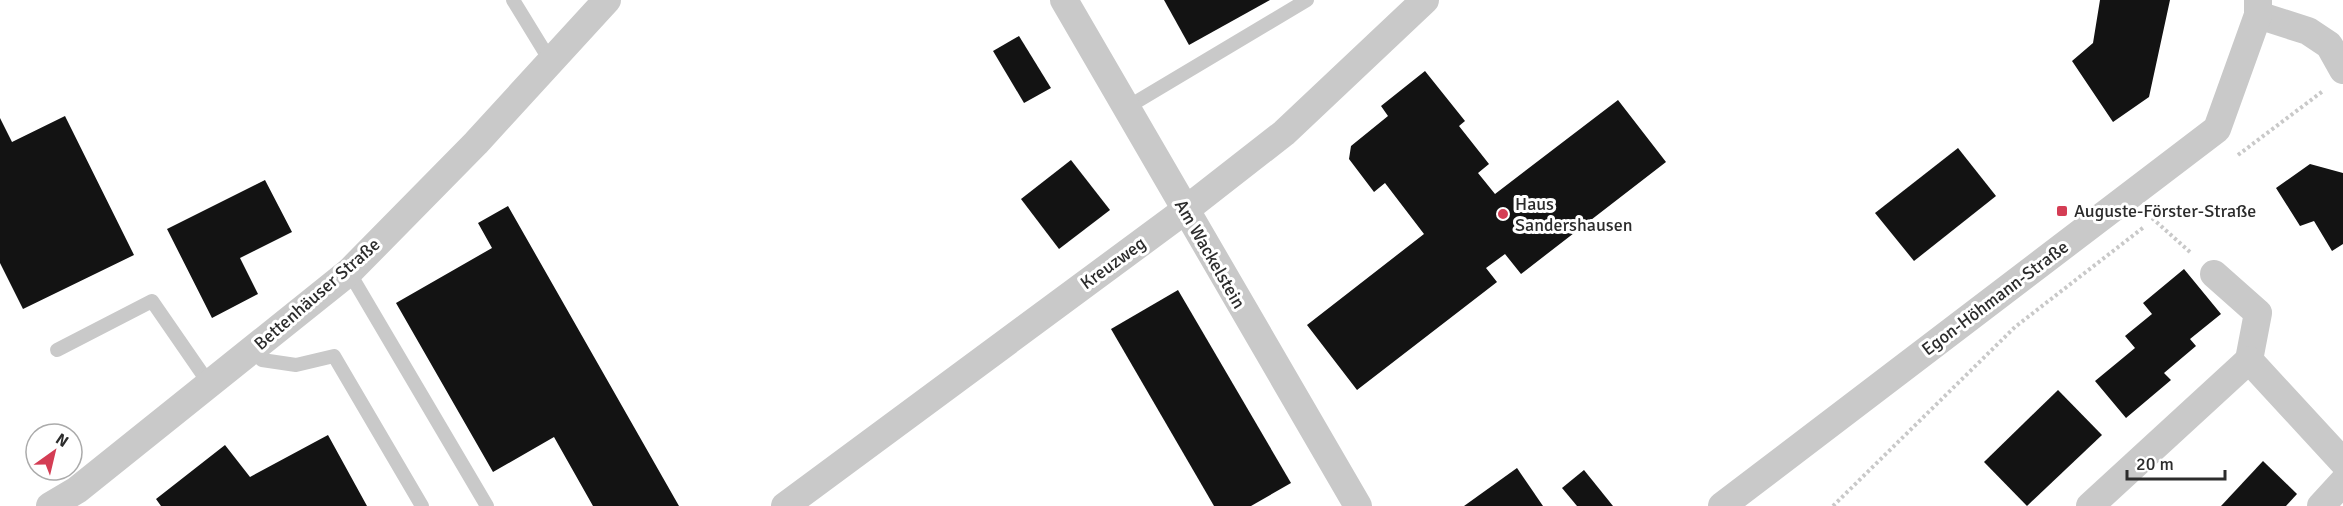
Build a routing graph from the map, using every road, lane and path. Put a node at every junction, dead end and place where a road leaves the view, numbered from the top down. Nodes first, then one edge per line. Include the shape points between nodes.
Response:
1 (513, 0) edge
2 (607, 0) edge
3 (1064, 0) edge
4 (1307, 0) edge
5 (1425, 0) edge
6 (2258, 7) edge
7 (2336, 39) edge
8 (551, 62) junction
9 (2335, 79) edge
10 (1126, 108) junction
11 (2229, 161) dead end
12 (2128, 197) junction
13 (1184, 211) junction
14 (2163, 212) dead end
15 (2154, 219) junction
16 (349, 272) junction
17 (2214, 274) joint
18 (57, 350) dead end
19 (253, 351) junction
20 (2248, 360) junction
21 (210, 386) junction
22 (2343, 462) edge
23 (2343, 482) edge
24 (50, 506) edge
25 (422, 506) edge
26 (488, 506) edge
27 (785, 506) edge
28 (1358, 506) edge
29 (1722, 506) edge
30 (1833, 506) edge
31 (2090, 506) edge
32 (2321, 506) edge

1 - 8 lane
2 - 8 street, Bettenhäuser Straße
3 - 10 street, Am Wackelstein
4 - 10 lane
5 - 13 street, Kreuzweg via 1284,133
6 - 7 street via 2308,31
6 - 12 street, Egon-Höhmann-Straße via 2217,129
7 - 9 street
8 - 16 street, Bettenhäuser Straße
9 - 11 path
10 - 13 street, Am Wackelstein
12 - 15 path
12 - 29 street, Egon-Höhmann-Straße
13 - 27 street, Kreuzweg
13 - 28 street, Am Wackelstein
14 - 15 path
15 - 17 path
15 - 30 path via 2015,327
16 - 19 street, Bettenhäuser Straße
16 - 26 lane
17 - 20 street via 2258,313
18 - 21 lane via 152,302
19 - 21 street, Bettenhäuser Straße
19 - 25 lane via 262,360 296,365 334,356
20 - 22 street
20 - 31 street
21 - 24 street, Bettenhäuser Straße via 77,490
23 - 32 street

